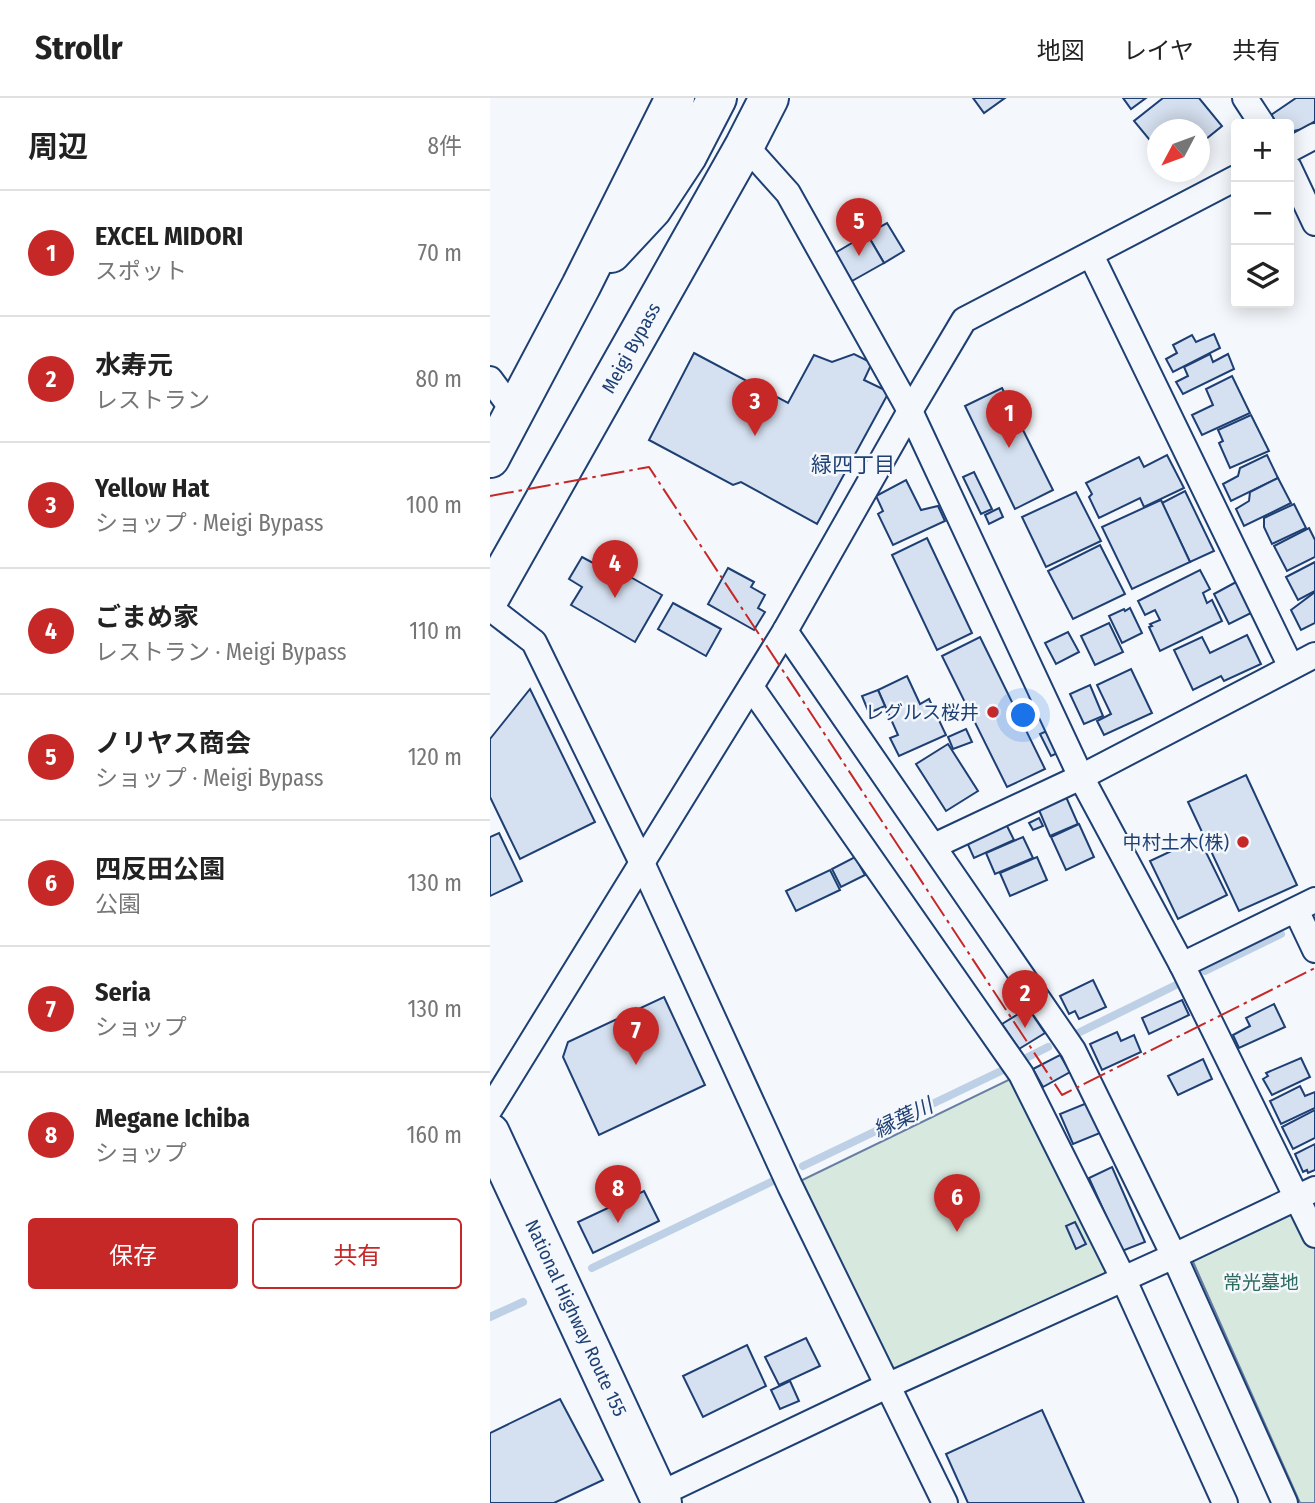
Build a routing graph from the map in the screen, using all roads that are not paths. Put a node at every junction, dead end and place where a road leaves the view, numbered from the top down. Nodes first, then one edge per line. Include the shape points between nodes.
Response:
1 (675, 98) edge
2 (717, 98) edge
3 (769, 98) edge
4 (1245, 98) edge
5 (1259, 119) edge
6 (1315, 136) edge
7 (745, 145) junction
8 (1294, 147) edge
9 (1294, 179) edge
10 (1231, 181) edge
11 (1315, 223) edge
12 (1091, 256) junction
13 (581, 286) junction
14 (490, 379) edge
15 (910, 411) junction
16 (515, 413) junction
17 (490, 458) edge
18 (490, 597) edge
19 (490, 608) edge
20 (785, 631) junction
21 (1315, 656) edge
22 (1291, 667) junction
23 (751, 687) junction
24 (1081, 777) junction
25 (934, 846) junction
26 (643, 864) junction
27 (1306, 905) edge
28 (1315, 950) edge
29 (1182, 965) junction
30 (490, 1110) edge
31 (490, 1133) edge
32 (1306, 1194) edge
33 (1315, 1235) edge
34 (1174, 1256) junction
35 (1123, 1278) junction
36 (889, 1385) junction
37 (660, 1499) edge
38 (946, 1503) edge
39 (1225, 1503) edge
40 (1285, 1503) edge

1 - 13 highway
2 - 13 highway via 652,209
3 - 7 highway, Meigi Bypass
4 - 5 street
6 - 8 street
7 - 15 street via 788,193
7 - 18 highway, Meigi Bypass
9 - 11 street
10 - 12 street
12 - 15 street via 964,320
12 - 22 street
13 - 16 highway
14 - 16 street
15 - 20 street
15 - 24 street
16 - 17 highway
19 - 26 street via 534,642
20 - 23 street
20 - 25 street
21 - 22 street
22 - 24 street
23 - 26 street
23 - 35 street via 1021,1074
24 - 25 street
24 - 29 street
25 - 34 street via 1073,1050
26 - 30 street
26 - 36 street via 790,1186
27 - 28 street
27 - 29 street
29 - 32 street
31 - 37 highway, National Highway Route 155
32 - 33 street
32 - 34 street
34 - 35 street
34 - 40 street
35 - 36 street
35 - 39 street
36 - 37 street
36 - 38 street

